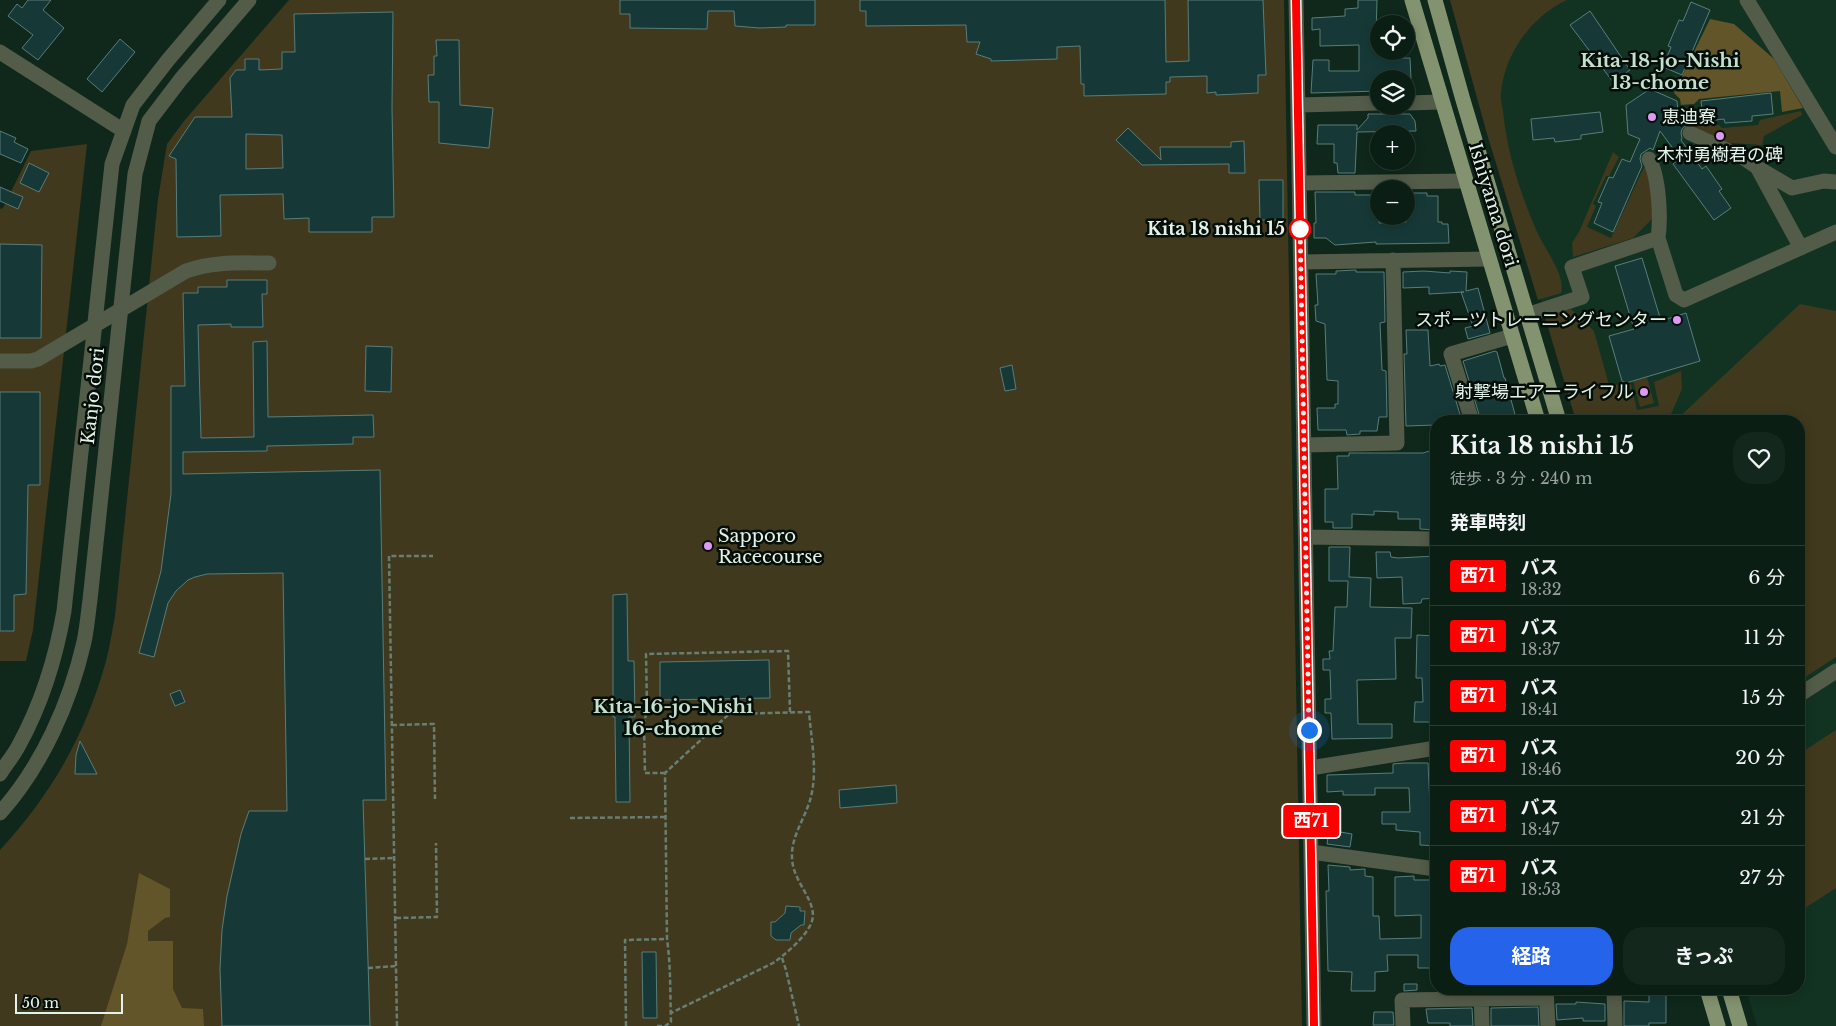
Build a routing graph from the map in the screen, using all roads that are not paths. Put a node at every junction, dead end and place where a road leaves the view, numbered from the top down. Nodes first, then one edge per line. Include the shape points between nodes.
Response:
1 (219, 0) edge
2 (249, 0) edge
3 (1296, 0) edge
4 (1412, 0) edge
5 (1435, 0) edge
6 (1747, 0) edge
7 (0, 52) edge
8 (1442, 102) junction
9 (1370, 103) edge
10 (1415, 103) edge
11 (1298, 105) junction
12 (124, 131) junction
13 (1690, 133) dead end
14 (1836, 147) edge
15 (1649, 158) dead end
16 (1757, 167) junction
17 (1466, 181) junction
18 (1836, 182) edge
19 (1299, 183) junction
20 (1836, 232) edge
21 (1658, 238) junction
22 (1801, 248) junction
23 (1489, 259) junction
24 (1393, 260) junction
25 (1301, 262) junction
26 (269, 263) dead end
27 (1528, 315) junction
28 (1512, 336) junction
29 (0, 361) edge
30 (1470, 415) edge
31 (1536, 415) edge
32 (1557, 415) edge
33 (1304, 445) junction
34 (1306, 537) junction
35 (1430, 539) edge
36 (1836, 672) edge
37 (1805, 691) edge
38 (1430, 749) edge
39 (1310, 768) junction
40 (0, 774) edge
41 (0, 813) edge
42 (1311, 852) junction
43 (1430, 868) edge
44 (1468, 995) edge
45 (1481, 995) edge
46 (1546, 995) edge
47 (1614, 995) edge
48 (1709, 995) edge
49 (1731, 995) edge
50 (1314, 1026) edge
51 (1403, 1026) edge
52 (1482, 1026) edge
53 (1548, 1026) edge
54 (1615, 1026) edge
55 (1718, 1026) edge
56 (1740, 1026) edge

1 - 12 street, Kanjo dori via 133,105
2 - 41 street, Kanjo dori via 149,121 134,174 84,642 54,728 31,772
3 - 11 street
4 - 8 main road, Ishiyama dori
5 - 27 main road, Ishiyama dori
6 - 14 street
7 - 12 street
8 - 10 street
8 - 17 main road, Ishiyama dori
9 - 11 street
11 - 19 street
12 - 40 street, Kanjo dori via 112,164 59,640 33,717
13 - 16 street
15 - 21 street via 1654,167 1660,223
16 - 18 street via 1792,188
16 - 22 street
17 - 19 street
17 - 23 main road, Ishiyama dori
19 - 25 street
20 - 22 street
21 - 22 street via 1676,295 1684,300
21 - 27 street via 1572,267 1582,297
23 - 24 street
23 - 28 main road, Ishiyama dori
24 - 25 street
24 - 33 street via 1398,444
25 - 33 street
26 - 29 street, bridge via 213,264 186,271 38,359 31,362
27 - 32 main road, Ishiyama dori
28 - 30 street via 1452,354
28 - 31 main road, Ishiyama dori
33 - 34 street
34 - 35 street
34 - 39 street
36 - 37 street
38 - 39 street
39 - 42 street
42 - 43 street
42 - 50 street
44 - 51 street via 1402,1000
45 - 52 street
46 - 53 street
47 - 54 street
48 - 55 main road
49 - 56 main road

